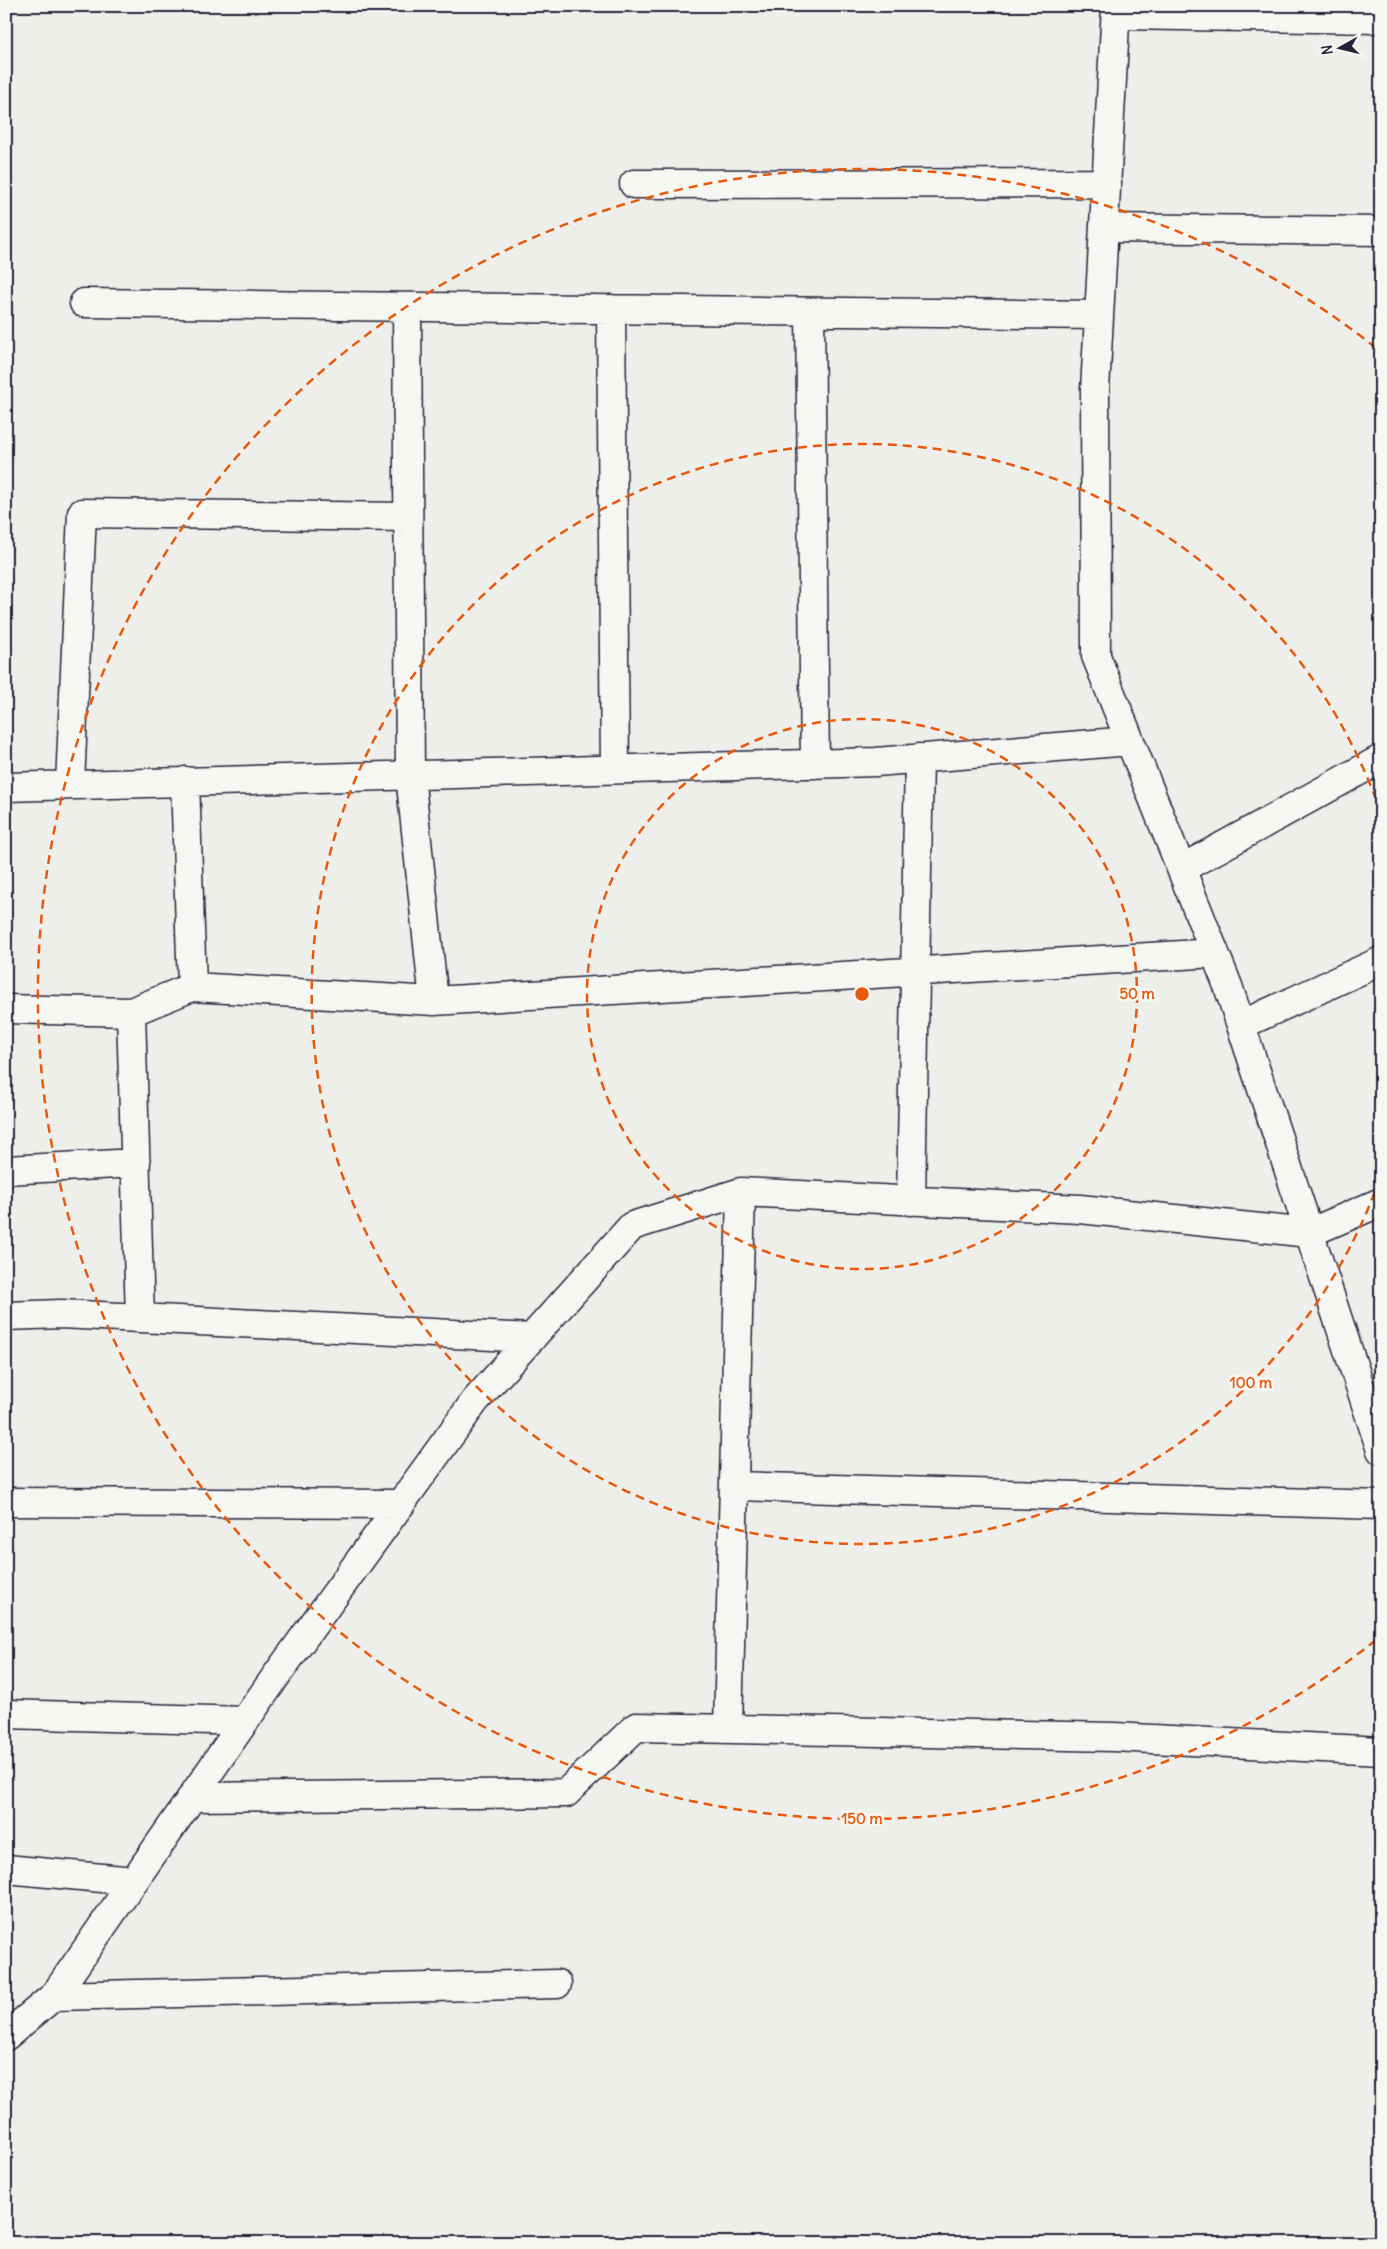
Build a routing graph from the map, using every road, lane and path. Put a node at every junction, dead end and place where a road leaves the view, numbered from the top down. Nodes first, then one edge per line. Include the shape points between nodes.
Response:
1 (1116, 11) edge
2 (1381, 19) edge
3 (1107, 183) junction
4 (634, 184) dead end
5 (1104, 228) junction
6 (1381, 231) edge
7 (84, 303) dead end
8 (407, 307) junction
9 (611, 309) junction
10 (810, 312) junction
11 (1099, 315) junction
12 (408, 517) junction
13 (1130, 741) junction
14 (919, 758) junction
15 (1381, 759) edge
16 (815, 764) junction
17 (615, 769) junction
18 (410, 775) junction
19 (185, 781) junction
20 (70, 785) junction
21 (6, 786) edge
22 (1181, 869) junction
23 (1215, 953) junction
24 (1381, 960) edge
25 (916, 972) junction
26 (192, 987) junction
27 (434, 1001) junction
28 (6, 1009) edge
29 (131, 1012) junction
30 (1241, 1025) junction
31 (136, 1163) junction
32 (6, 1170) edge
33 (741, 1192) junction
34 (911, 1201) junction
35 (1381, 1202) edge
36 (1309, 1232) junction
37 (6, 1316) edge
38 (140, 1318) junction
39 (532, 1338) junction
40 (1374, 1406) edge
41 (1381, 1450) edge
42 (734, 1486) junction
43 (6, 1502) edge
44 (401, 1504) junction
45 (1381, 1505) edge
46 (6, 1714) edge
47 (245, 1721) junction
48 (728, 1729) junction
49 (1381, 1752) edge
50 (192, 1797) junction
51 (6, 1870) edge
52 (134, 1881) junction
53 (558, 1984) dead end
54 (54, 1996) junction
55 (6, 2036) edge

1 - 2 street
1 - 3 street
3 - 4 street
3 - 5 street
5 - 6 street
5 - 11 street
7 - 8 street
8 - 9 street
8 - 12 street
9 - 10 street
9 - 17 street
10 - 11 street
10 - 16 street
11 - 13 street via 1095,390 1096,656
12 - 18 street
12 - 20 street via 82,513
13 - 14 street
13 - 22 street
14 - 16 street
14 - 25 street
15 - 22 street
16 - 17 street
17 - 18 street
18 - 19 street
18 - 27 street
19 - 20 street
19 - 26 street
20 - 21 street
22 - 23 street
23 - 25 street
23 - 30 street
24 - 30 street
25 - 27 street
25 - 34 street
26 - 27 street
26 - 29 street
28 - 29 street
29 - 31 street
30 - 36 street
31 - 32 street
31 - 38 street
33 - 34 street
33 - 39 street via 632,1226
33 - 42 street
34 - 36 street via 1080,1209
35 - 36 street
36 - 40 street
37 - 38 street via 61,1314
38 - 39 street
39 - 44 street via 476,1401
40 - 41 street
42 - 45 street
42 - 48 street
43 - 44 street
44 - 47 street
46 - 47 street
47 - 50 street
48 - 49 street via 1114,1737
48 - 50 street via 636,1727 566,1793
50 - 52 street
51 - 52 street
52 - 54 street
53 - 54 street
54 - 55 street

